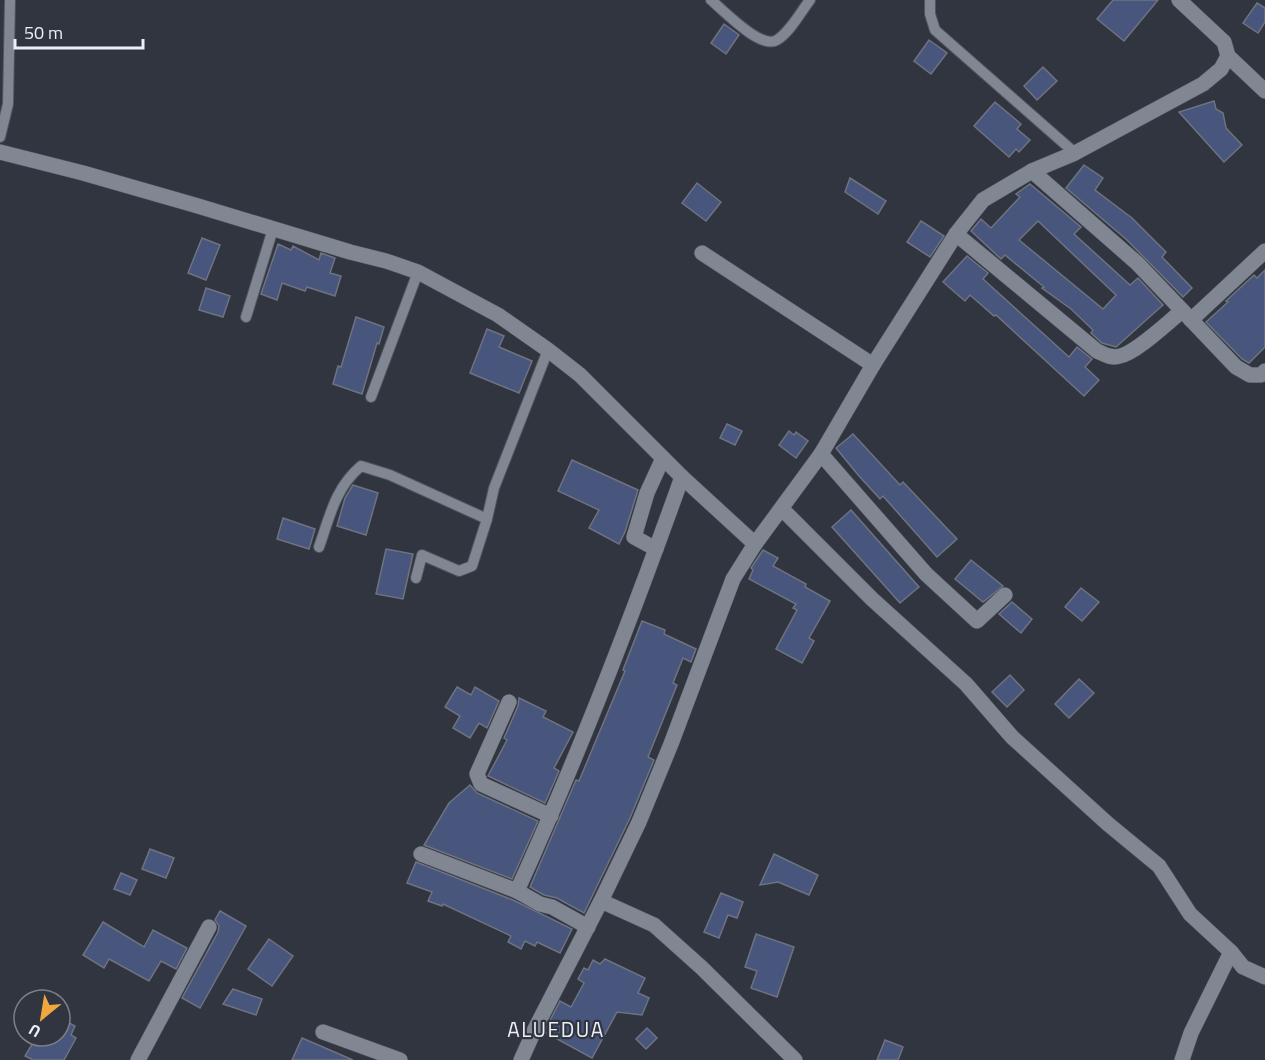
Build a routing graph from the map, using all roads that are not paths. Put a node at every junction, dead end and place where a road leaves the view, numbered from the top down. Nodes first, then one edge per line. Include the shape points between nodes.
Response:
1 (10, 0) edge
2 (711, 0) edge
3 (810, 0) edge
4 (930, 0) edge
5 (1179, 0) edge
6 (1228, 56) junction
7 (1265, 91) edge
8 (0, 137) edge
9 (0, 152) edge
10 (1075, 153) junction
11 (1032, 171) junction
12 (273, 229) junction
13 (956, 234) junction
14 (1265, 251) edge
15 (702, 253) dead end
16 (418, 272) junction
17 (1186, 316) junction
18 (246, 317) dead end
19 (548, 350) junction
20 (873, 365) junction
21 (1265, 371) edge
22 (370, 397) dead end
23 (821, 454) junction
24 (663, 458) junction
25 (682, 477) junction
26 (782, 509) junction
27 (487, 519) junction
28 (754, 544) junction
29 (319, 547) dead end
30 (656, 549) junction
31 (416, 578) dead end
32 (1005, 595) dead end
33 (509, 702) dead end
34 (551, 816) junction
35 (421, 854) dead end
36 (517, 891) junction
37 (601, 901) junction
38 (209, 927) dead end
39 (588, 927) junction
40 (1231, 952) junction
41 (1265, 978) edge
42 (323, 1032) dead end
43 (138, 1060) edge
44 (400, 1060) edge
45 (521, 1060) edge
46 (795, 1060) edge
47 (1182, 1060) edge

1 - 8 lane via 8,104
2 - 3 lane via 754,36 764,42 775,42
4 - 10 lane via 935,30
5 - 6 street via 1224,42
6 - 7 street
6 - 10 street via 1221,69 1203,84
9 - 12 street
10 - 11 street
11 - 13 street via 983,200
11 - 17 street via 1137,263
12 - 16 street
12 - 18 lane
13 - 17 street via 1108,357 1120,357
13 - 20 street
14 - 17 street
15 - 20 street
16 - 19 street via 498,315
16 - 22 lane
17 - 21 street via 1236,368 1250,375
19 - 24 street via 580,375
19 - 27 lane via 494,488
20 - 23 street
23 - 26 street
23 - 32 street via 926,574 977,621
24 - 25 street
24 - 30 street via 634,537
25 - 28 street
25 - 30 street
26 - 28 street
26 - 40 street via 872,599 966,684 1012,737 1159,866 1190,914
27 - 29 lane via 361,466 338,492
27 - 31 lane via 472,566 459,572 422,555
28 - 37 street via 733,579 671,744
30 - 34 street
33 - 34 street via 477,774 481,783
34 - 36 street
35 - 36 street
36 - 39 street
37 - 39 street
37 - 46 street via 654,925
38 - 43 street
39 - 45 street
40 - 41 street via 1243,967
40 - 47 street
42 - 44 street

